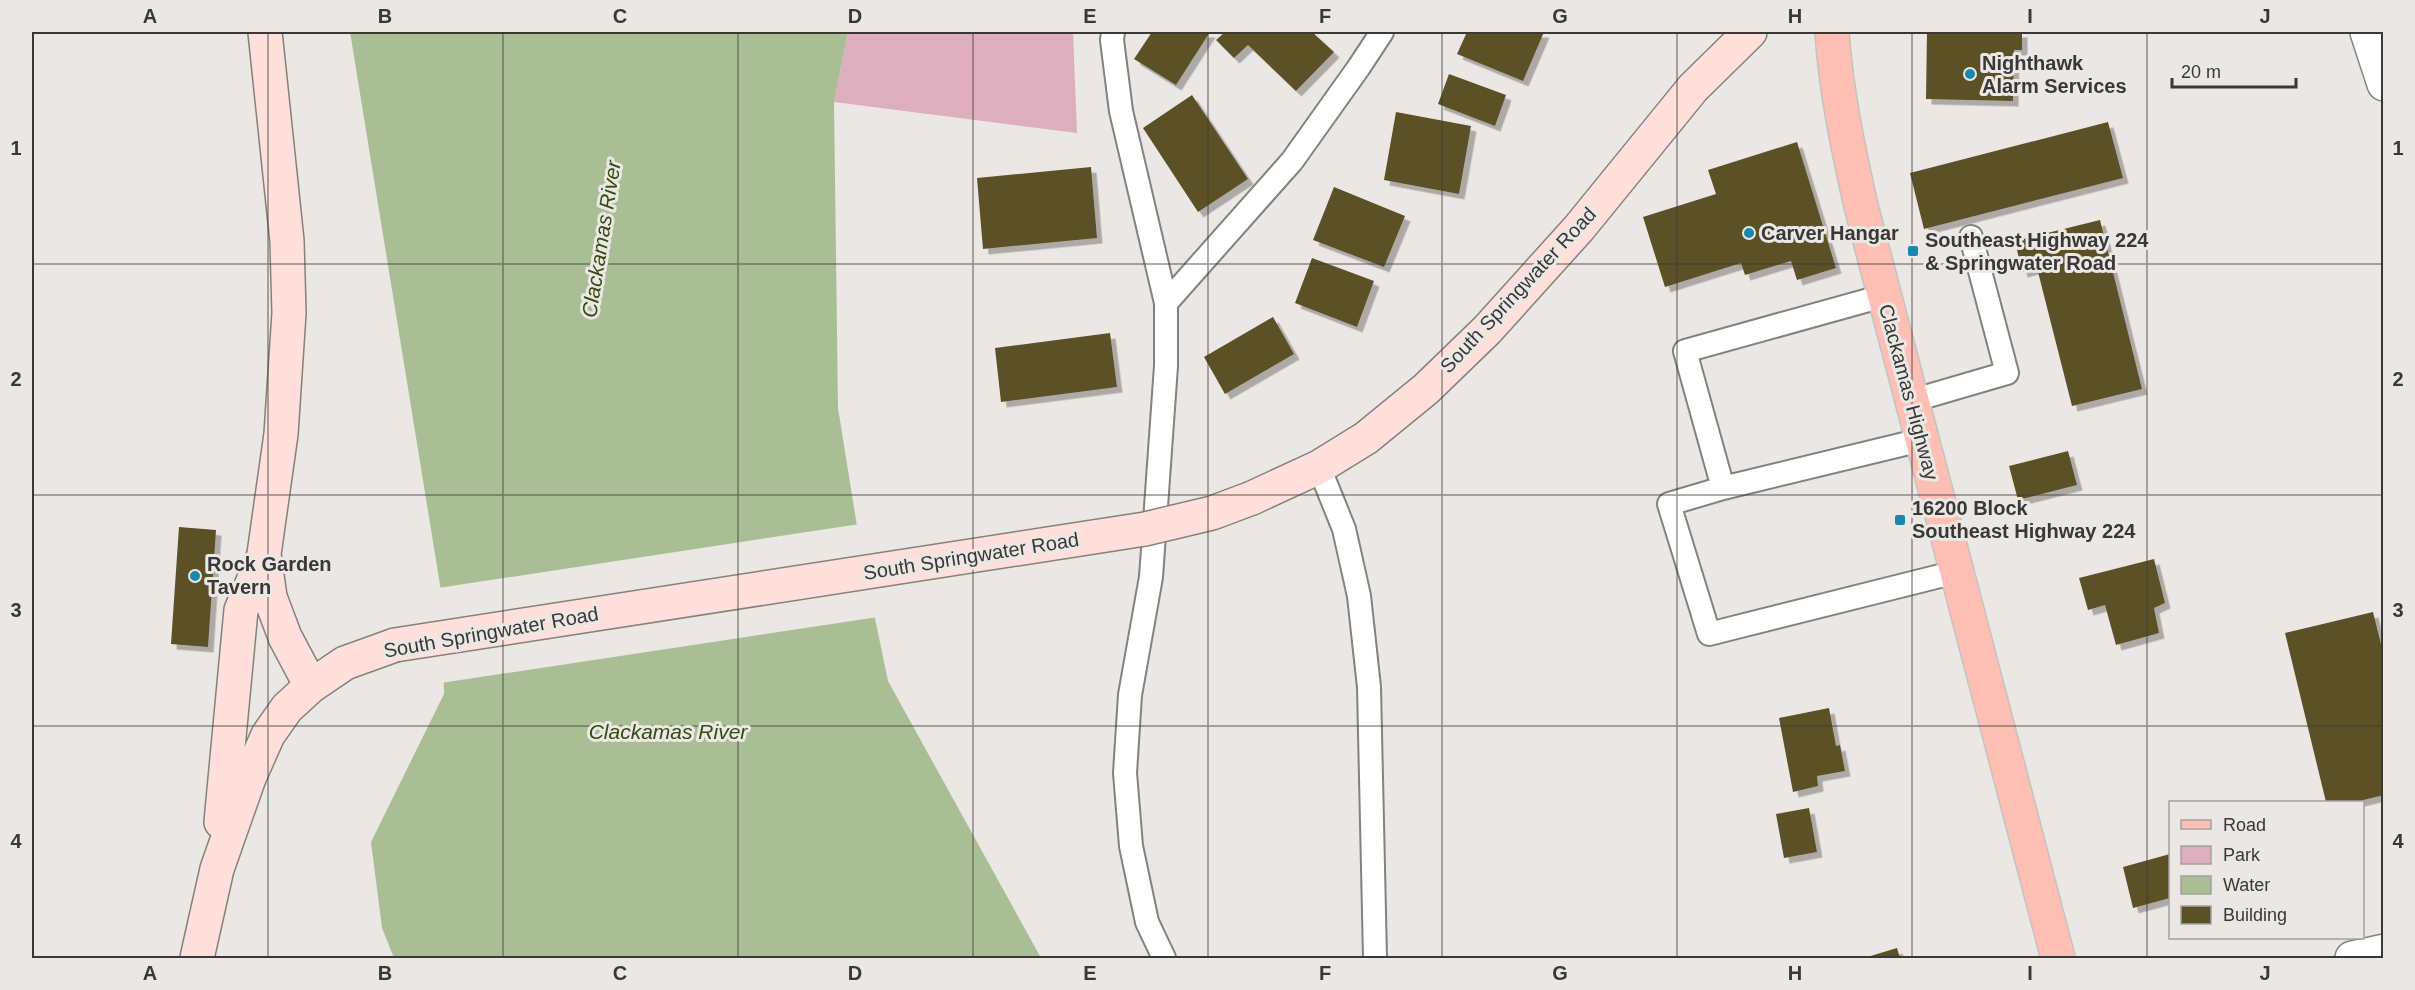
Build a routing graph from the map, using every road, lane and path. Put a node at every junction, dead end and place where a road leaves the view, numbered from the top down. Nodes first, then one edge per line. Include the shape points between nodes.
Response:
1 (265, 32) edge
2 (1113, 32) edge
3 (1382, 32) edge
4 (1750, 32) edge
5 (1832, 32) edge
6 (2367, 32) edge
7 (2384, 84) edge
8 (1971, 237) dead end
9 (1883, 296) junction
10 (1166, 303) junction
11 (1911, 401) junction
12 (1922, 440) junction
13 (1319, 467) junction
14 (1723, 488) junction
15 (264, 554) junction
16 (1956, 572) junction
17 (311, 686) junction
18 (217, 868) junction
19 (2384, 951) edge
20 (197, 958) edge
21 (1164, 958) edge
22 (1375, 958) edge
23 (2058, 958) edge
24 (2352, 958) edge

1 - 15 main road via 287,241 289,312 281,434
2 - 10 lane via 1121,111
3 - 10 lane via 1292,161
4 - 13 main road, South Springwater Road via 1694,88 1487,330 1426,389 1366,438
5 - 9 main road, Clackamas Highway via 1845,134
6 - 7 street
8 - 11 lane via 2007,373
9 - 11 main road, Clackamas Highway
9 - 14 lane via 1685,351
10 - 21 lane via 1166,366 1150,576 1130,695 1125,773 1131,846 1147,922
11 - 12 main road, Clackamas Highway
12 - 14 lane
12 - 16 main road, Clackamas Highway
13 - 17 main road, South Springwater Road, bridge via 1212,513 1145,529 395,645 345,663
13 - 22 lane via 1344,530 1359,596 1369,687
14 - 16 lane via 1669,504 1709,634
15 - 17 main road via 270,597 285,637
15 - 18 main road via 241,610
16 - 23 main road, Clackamas Highway
17 - 18 main road, South Springwater Road via 287,708 268,735
18 - 20 main road, South Springwater Road
19 - 24 street

